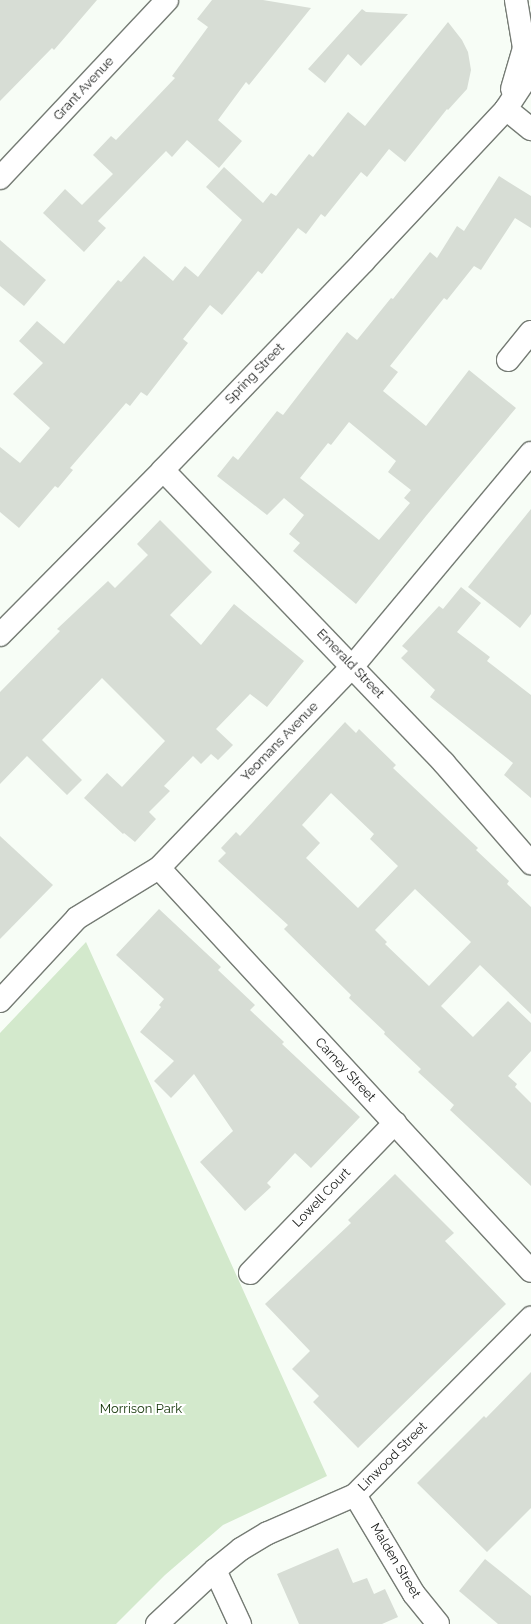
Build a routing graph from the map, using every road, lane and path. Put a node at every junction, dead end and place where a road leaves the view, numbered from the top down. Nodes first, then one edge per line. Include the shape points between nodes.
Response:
1 (167, 0) edge
2 (516, 0) edge
3 (531, 71) edge
4 (506, 109) junction
5 (531, 129) edge
6 (0, 178) edge
7 (531, 332) edge
8 (508, 360) dead end
9 (531, 453) edge
10 (163, 470) junction
11 (0, 635) edge
12 (352, 667) junction
13 (531, 863) edge
14 (159, 868) junction
15 (0, 1001) edge
16 (394, 1123) junction
17 (531, 1271) edge
18 (250, 1273) dead end
19 (531, 1318) edge
20 (355, 1495) junction
21 (215, 1570) junction
22 (157, 1624) edge
23 (240, 1624) edge
24 (438, 1624) edge

1 - 6 street, Grant Avenue
2 - 4 street, Spring Street via 524,48
3 - 4 street, Spring Street
4 - 5 street
4 - 10 street, Spring Street
7 - 8 street
9 - 12 street, Yeomans Avenue
10 - 11 street, Spring Street
10 - 12 street, Emerald Street
12 - 13 street, Emerald Street via 444,763
12 - 14 street, Yeomans Avenue
14 - 15 street, Yeomans Avenue via 77,918
14 - 16 street, Carney Street
16 - 17 street, Carney Street
16 - 18 street, Lowell Court
19 - 20 street, Linwood Street
20 - 21 street, Linwood Street via 268,1533 241,1549
20 - 24 street, Malden Street via 414,1594
21 - 22 street, Linwood Street
21 - 23 street

